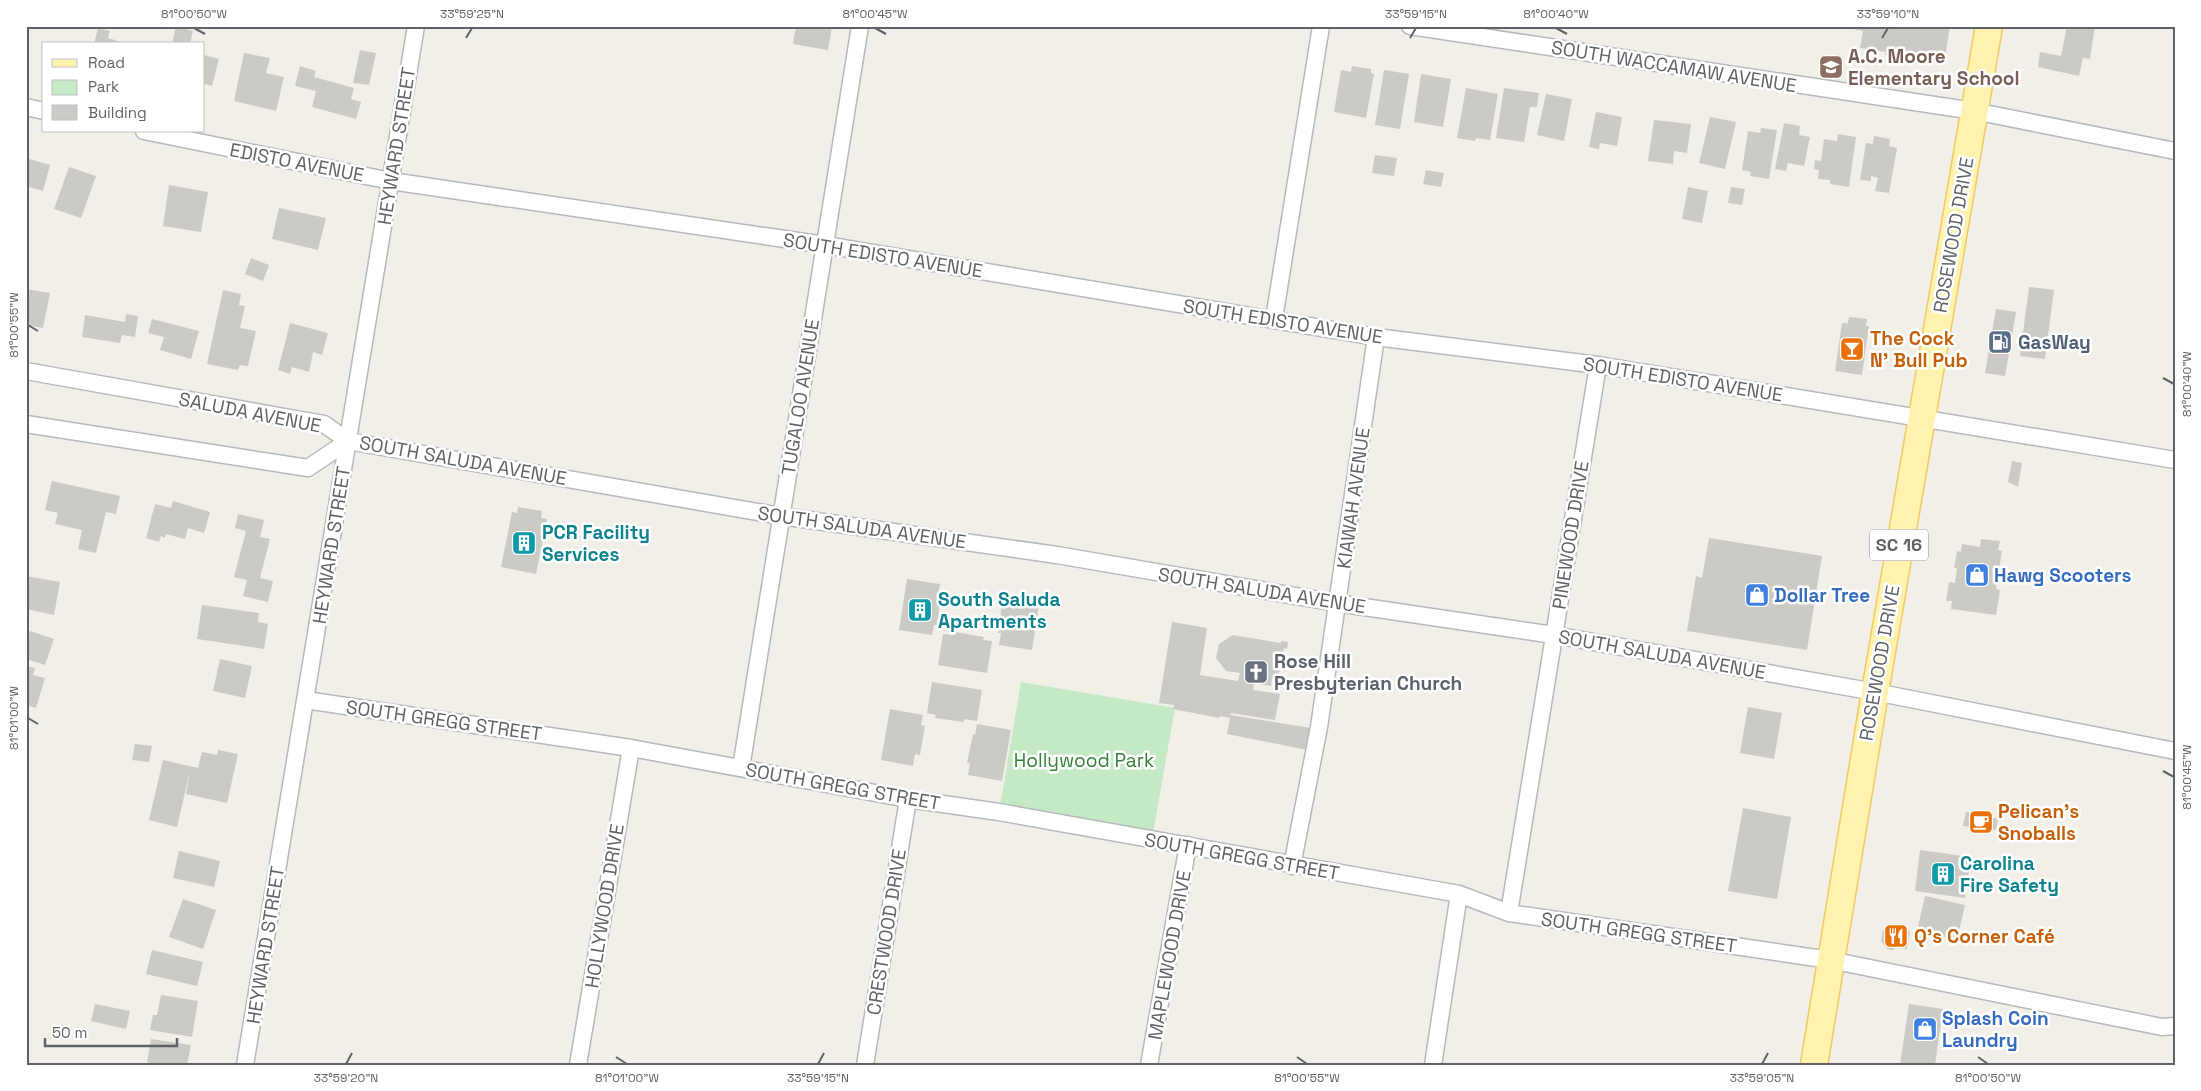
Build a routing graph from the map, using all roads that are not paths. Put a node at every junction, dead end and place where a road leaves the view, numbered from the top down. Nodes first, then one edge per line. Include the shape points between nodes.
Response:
1 (416, 26) edge
2 (860, 26) edge
3 (1321, 26) edge
4 (1410, 26) edge
5 (1989, 26) edge
6 (26, 107) edge
7 (42, 111) edge
8 (1974, 111) junction
9 (149, 132) edge
10 (2175, 151) edge
11 (391, 181) junction
12 (825, 245) junction
13 (1274, 320) junction
14 (1376, 337) junction
15 (1598, 365) junction
16 (26, 371) edge
17 (1921, 417) junction
18 (26, 424) edge
19 (348, 440) junction
20 (2175, 460) edge
21 (782, 516) junction
22 (1337, 604) junction
23 (1554, 635) junction
24 (1874, 692) junction
25 (305, 700) junction
26 (631, 748) junction
27 (2175, 751) edge
28 (741, 768) junction
29 (908, 799) junction
30 (1188, 845) junction
31 (1292, 866) junction
32 (1459, 894) junction
33 (1509, 913) junction
34 (1830, 960) junction
35 (2175, 1026) edge
36 (245, 1065) edge
37 (578, 1065) edge
38 (865, 1065) edge
39 (1149, 1065) edge
40 (1434, 1065) edge
41 (1814, 1065) edge

1 - 11 street, HEYWARD STREET
2 - 12 street, TUGALOO AVENUE
3 - 13 street
4 - 8 street, SOUTH WACCAMAW AVENUE
5 - 8 main road, ROSEWOOD DRIVE / SC 16
6 - 7 street
8 - 10 street, SOUTH WACCAMAW AVENUE
8 - 17 main road, ROSEWOOD DRIVE / SC 16
9 - 11 street, EDISTO AVENUE
11 - 12 street, SOUTH EDISTO AVENUE
11 - 19 street, HEYWARD STREET
12 - 13 street, SOUTH EDISTO AVENUE
12 - 21 street, TUGALOO AVENUE
13 - 14 street, SOUTH EDISTO AVENUE
14 - 15 street, SOUTH EDISTO AVENUE
14 - 22 street, KIAWAH AVENUE
15 - 17 street, SOUTH EDISTO AVENUE
15 - 23 street, PINEWOOD DRIVE
16 - 19 street, SALUDA AVENUE via 324,424
17 - 20 street, SOUTH EDISTO AVENUE
17 - 24 main road, ROSEWOOD DRIVE / SC 16
18 - 19 street, SALUDA AVENUE via 308,468
19 - 21 street, SOUTH SALUDA AVENUE
19 - 25 street, HEYWARD STREET
21 - 22 street, SOUTH SALUDA AVENUE via 1057,555
21 - 28 street, TUGALOO AVENUE
22 - 23 street, SOUTH SALUDA AVENUE
22 - 31 street, KIAWAH AVENUE via 1319,727
23 - 24 street, SOUTH SALUDA AVENUE
23 - 33 street, PINEWOOD DRIVE
24 - 27 street, SOUTH SALUDA AVENUE
24 - 34 main road, ROSEWOOD DRIVE / SC 16
25 - 26 street, SOUTH GREGG STREET
25 - 36 street, HEYWARD STREET
26 - 28 street, SOUTH GREGG STREET
26 - 37 street, HOLLYWOOD DRIVE
28 - 29 street, SOUTH GREGG STREET
29 - 30 street, SOUTH GREGG STREET
29 - 38 street, CRESTWOOD DRIVE
30 - 31 street, SOUTH GREGG STREET
30 - 39 street, MAPLEWOOD DRIVE
31 - 32 street, SOUTH GREGG STREET
32 - 33 street, SOUTH GREGG STREET
32 - 40 street
33 - 34 street, SOUTH GREGG STREET
34 - 35 street, SOUTH GREGG STREET via 2162,1027
34 - 41 main road, ROSEWOOD DRIVE / SC 16

